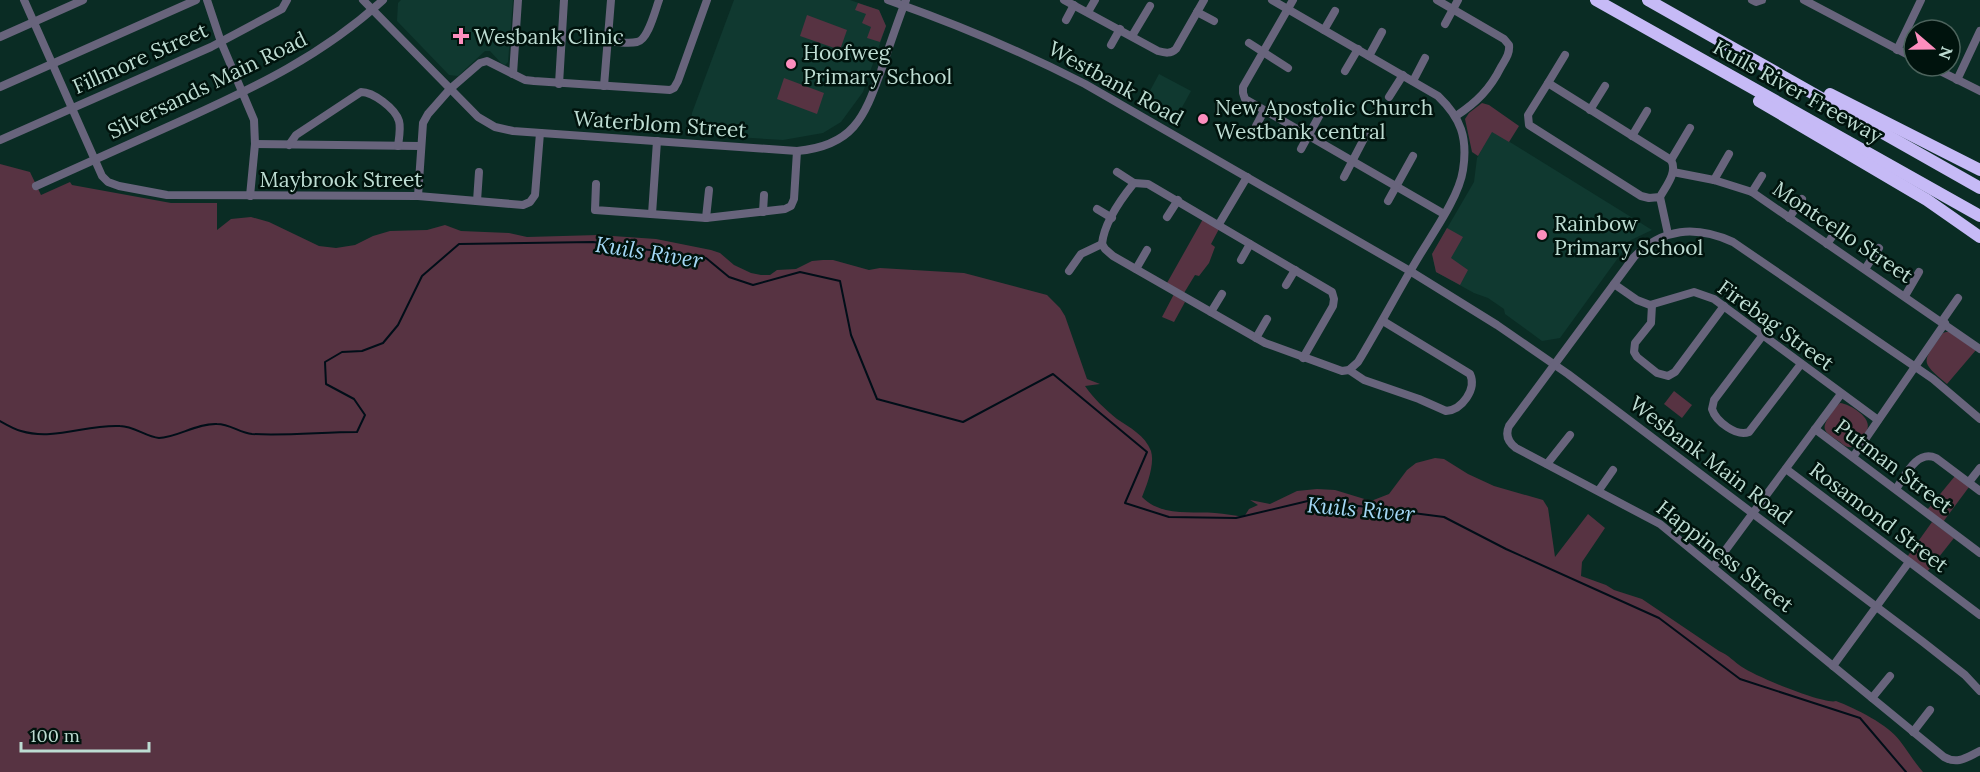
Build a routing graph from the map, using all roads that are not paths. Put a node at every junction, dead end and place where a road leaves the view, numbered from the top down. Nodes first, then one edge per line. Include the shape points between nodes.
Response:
1 (24, 0) edge
2 (83, 0) edge
3 (196, 0) edge
4 (207, 0) edge
5 (287, 0) edge
6 (363, 0) edge
7 (383, 0) edge
8 (518, 0) edge
9 (564, 0) edge
10 (611, 0) edge
11 (659, 0) edge
12 (707, 0) edge
13 (888, 0) edge
14 (1064, 0) edge
15 (1095, 0) edge
16 (1204, 0) edge
17 (1272, 0) edge
18 (1293, 0) edge
19 (1437, 0) edge
20 (1458, 0) edge
21 (1596, 0) edge
22 (1648, 0) edge
23 (1752, 0) edge
24 (1761, 0) edge
25 (1804, 0) edge
26 (1921, 0) edge
27 (905, 3) edge
28 (1074, 5) junction
29 (1149, 6) dead end
30 (1287, 9) junction
31 (1453, 9) junction
32 (372, 10) junction
33 (1335, 11) dead end
34 (1088, 12) junction
35 (1197, 12) junction
36 (1066, 20) dead end
37 (1214, 21) dead end
38 (34, 22) junction
39 (1445, 24) dead end
40 (1120, 29) junction
41 (1324, 30) junction
42 (1980, 31) edge
43 (1382, 32) dead end
44 (1132, 36) junction
45 (0, 37) edge
46 (607, 41) junction
47 (221, 42) junction
48 (1721, 42) junction
49 (1249, 43) dead end
50 (1111, 45) dead end
51 (1358, 50) junction
52 (1897, 50) junction
53 (1263, 52) junction
54 (1902, 52) edge
55 (1566, 55) dead end
56 (1369, 56) junction
57 (1425, 58) dead end
58 (53, 63) junction
59 (1288, 68) dead end
60 (1345, 71) dead end
61 (513, 74) junction
62 (1403, 75) junction
63 (1730, 75) junction
64 (1953, 78) edge
65 (1957, 80) junction
66 (1413, 81) junction
67 (1548, 83) junction
68 (559, 84) junction
69 (604, 86) junction
70 (1605, 86) dead end
71 (0, 87) edge
72 (450, 89) junction
73 (1980, 91) edge
74 (243, 93) junction
75 (1389, 97) dead end
76 (73, 108) junction
77 (1323, 109) dead end
78 (1590, 110) junction
79 (1264, 111) junction
80 (1647, 111) dead end
81 (1456, 116) junction
82 (1256, 126) dead end
83 (1690, 128) dead end
84 (1368, 131) dead end
85 (540, 133) junction
86 (1308, 136) junction
87 (1632, 136) junction
88 (0, 140) edge
89 (657, 141) junction
90 (255, 144) junction
91 (289, 145) junction
92 (398, 146) junction
93 (421, 146) junction
94 (1301, 149) dead end
95 (797, 151) junction
96 (1729, 154) dead end
97 (1413, 156) dead end
98 (95, 160) junction
99 (1671, 160) junction
100 (1352, 161) junction
101 (1980, 170) edge
102 (479, 172) dead end
103 (1118, 172) dead end
104 (1674, 172) junction
105 (1762, 176) dead end
106 (1247, 177) junction
107 (1344, 177) dead end
108 (1714, 180) junction
109 (1134, 183) junction
110 (596, 184) dead end
111 (36, 186) dead end
112 (1396, 187) junction
113 (1980, 188) edge
114 (709, 190) dead end
115 (1752, 192) junction
116 (764, 195) dead end
117 (250, 196) junction
118 (418, 196) junction
119 (1660, 197) junction
120 (1178, 200) junction
121 (1802, 200) dead end
122 (477, 201) junction
123 (1388, 201) dead end
124 (1097, 209) dead end
125 (763, 212) junction
126 (652, 214) junction
127 (1444, 214) junction
128 (1167, 216) dead end
129 (1980, 216) edge
130 (706, 218) junction
131 (1112, 218) junction
132 (1789, 218) junction
133 (1219, 224) junction
134 (1839, 227) dead end
135 (1668, 234) junction
136 (1980, 237) edge
137 (1102, 244) junction
138 (1250, 244) junction
139 (1827, 244) junction
140 (1879, 248) dead end
141 (1147, 250) dead end
142 (1241, 260) dead end
143 (1136, 269) junction
144 (1865, 269) junction
145 (1069, 270) dead end
146 (1295, 270) junction
147 (1410, 271) junction
148 (1919, 272) dead end
149 (1614, 284) junction
150 (1286, 285) dead end
151 (1222, 294) dead end
152 (1905, 296) junction
153 (1958, 298) dead end
154 (1652, 305) junction
155 (1724, 306) junction
156 (1211, 312) junction
157 (1268, 319) dead end
158 (1383, 321) junction
159 (1943, 322) junction
160 (1763, 335) junction
161 (1256, 338) junction
162 (1979, 346) edge
163 (1303, 358) junction
164 (1555, 364) junction
165 (1801, 364) junction
166 (1916, 367) junction
167 (1350, 370) junction
168 (1841, 394) junction
169 (1980, 419) edge
170 (1878, 420) junction
171 (1815, 429) junction
172 (1570, 435) dead end
173 (1853, 457) junction
174 (1547, 464) junction
175 (1980, 468) edge
176 (1786, 469) junction
177 (1613, 471) dead end
178 (1969, 482) junction
179 (1896, 489) junction
180 (1599, 490) junction
181 (1980, 491) edge
182 (1752, 514) junction
183 (1980, 553) edge
184 (1909, 562) junction
185 (1713, 567) junction
186 (1876, 607) junction
187 (1980, 615) edge
188 (1833, 666) junction
189 (1890, 676) dead end
190 (1980, 691) edge
191 (1872, 698) junction
192 (1930, 710) dead end
193 (1913, 732) junction
194 (1980, 751) edge

1 - 38 street, Maybrook Street
2 - 38 street
3 - 58 street
4 - 47 street
5 - 47 street, Fillmore Street via 282,9
6 - 32 street, Waterblom Street
7 - 32 street, Silversands Main Road
8 - 61 street
9 - 68 street
10 - 46 street
11 - 46 street via 642,40
12 - 69 street via 674,88 664,91
13 - 27 street, Westbank Road
14 - 28 street
15 - 34 street
16 - 35 street
17 - 30 street
18 - 30 street
19 - 31 street
20 - 31 street
21 - 63 highway, Kuils River Freeway
22 - 48 highway, Kuils River Freeway
23 - 24 street
25 - 52 street
26 - 52 street
27 - 95 street, Waterblom Street via 871,99 858,122 831,144
27 - 106 street, Westbank Road via 1039,60
28 - 34 street
28 - 36 street
29 - 44 street
30 - 41 street
30 - 53 street
31 - 39 street
31 - 81 street via 1509,45 1508,56 1488,90
32 - 72 street, Waterblom Street
32 - 74 street, Silversands Main Road via 310,57
33 - 41 street
34 - 40 street
35 - 37 street
35 - 44 street via 1173,52 1158,51
38 - 45 street
38 - 58 street, Maybrook Street
40 - 44 street
40 - 50 street
41 - 51 street
42 - 65 street
43 - 56 street
46 - 69 street
47 - 74 street
47 - 76 street, Fillmore Street
48 - 101 highway via 1763,59
48 - 113 highway, Kuils River Freeway
49 - 53 street
51 - 56 street
51 - 60 street
52 - 54 street
53 - 59 street
53 - 79 street via 1242,91 1248,101
55 - 67 street
56 - 62 street
57 - 66 street
58 - 71 street
58 - 76 street, Maybrook Street
61 - 68 street via 525,80
61 - 72 street via 483,62
62 - 66 street
62 - 75 street
63 - 129 highway, Kuils River Freeway
63 - 136 highway via 1751,96 1927,200
64 - 65 street
65 - 73 street
66 - 81 street via 1438,96
67 - 78 street
67 - 119 street via 1528,115 1529,125 1641,196
68 - 69 street
70 - 78 street
72 - 85 street, Waterblom Street via 486,123 506,130
72 - 93 street via 425,117
74 - 90 street via 254,120
74 - 98 street, Silversands Main Road
76 - 88 street, Fillmore Street
76 - 98 street, Maybrook Street
77 - 86 street
78 - 87 street
79 - 82 street
79 - 86 street
80 - 87 street
81 - 127 street via 1464,139 1464,162 1461,180
83 - 99 street
84 - 100 street
85 - 89 street, Waterblom Street
85 - 122 street, Maybrook Street via 534,199 523,205
86 - 94 street
86 - 100 street
87 - 99 street
89 - 95 street, Waterblom Street
89 - 126 street
90 - 91 street
90 - 117 street
91 - 92 street
91 - 92 street via 301,131 365,92 397,117
92 - 93 street
93 - 118 street
95 - 125 street via 793,204 786,209
96 - 108 street
97 - 112 street
98 - 111 street, Silversands Main Road
98 - 117 street, Maybrook Street via 105,179 119,186 167,195
99 - 104 street
100 - 107 street
100 - 112 street
102 - 122 street
103 - 109 street
104 - 108 street, Montcello Street
104 - 119 street
105 - 115 street
106 - 133 street
106 - 147 street, Westbank Road
108 - 115 street, Montcello Street
109 - 120 street via 1148,183
109 - 131 street
110 - 126 street via 596,210
112 - 123 street
112 - 127 street
114 - 130 street
115 - 132 street, Montcello Street
116 - 125 street
117 - 118 street, Maybrook Street
118 - 122 street, Maybrook Street
119 - 135 street
120 - 128 street
120 - 133 street
121 - 132 street
124 - 131 street
125 - 130 street
126 - 130 street
127 - 147 street
131 - 137 street
132 - 139 street, Montcello Street
133 - 138 street
134 - 139 street
135 - 149 street via 1645,246
135 - 166 street via 1709,234 1733,242
137 - 143 street via 1108,253
137 - 145 street via 1087,249
138 - 142 street
138 - 146 street
139 - 144 street, Montcello Street
140 - 144 street
141 - 143 street
143 - 156 street
144 - 152 street, Montcello Street
146 - 150 street
146 - 163 street via 1331,291 1334,298
147 - 158 street
147 - 164 street, Wesbank Main Road
148 - 152 street
149 - 154 street
149 - 164 street
151 - 156 street
152 - 159 street, Montcello Street
153 - 159 street
154 - 155 street, Firebag Street via 1694,292
154 - 155 street via 1651,323 1635,343 1634,352 1657,373 1668,376
155 - 160 street, Firebag Street
156 - 161 street
157 - 161 street
158 - 167 street
158 - 167 street via 1470,374 1471,391 1457,407 1446,411 1364,380
159 - 162 street, Montcello Street
159 - 166 street
160 - 165 street, Firebag Street
160 - 165 street via 1714,400 1712,409 1717,418 1738,433 1749,432
161 - 163 street
163 - 167 street
164 - 174 street, Happiness Street via 1507,434 1513,446
164 - 182 street, Wesbank Main Road
165 - 168 street, Firebag Street
166 - 169 street
166 - 170 street
168 - 170 street, Firebag Street
168 - 171 street
170 - 173 street
171 - 173 street, Putman Street
171 - 176 street
172 - 174 street
173 - 179 street, Putman Street
174 - 180 street, Happiness Street
175 - 178 street
176 - 182 street
176 - 184 street, Rosamond Street
177 - 180 street
178 - 179 street via 1936,458 1925,456 1919,458
178 - 181 street
179 - 183 street, Putman Street
180 - 185 street, Happiness Street via 1660,524
182 - 185 street
182 - 186 street, Wesbank Main Road
184 - 186 street
184 - 187 street, Rosamond Street
185 - 188 street, Happiness Street
186 - 188 street
186 - 190 street, Wesbank Main Road
188 - 191 street, Happiness Street
189 - 191 street
191 - 193 street, Happiness Street
192 - 193 street
193 - 194 street, Happiness Street via 1952,761

